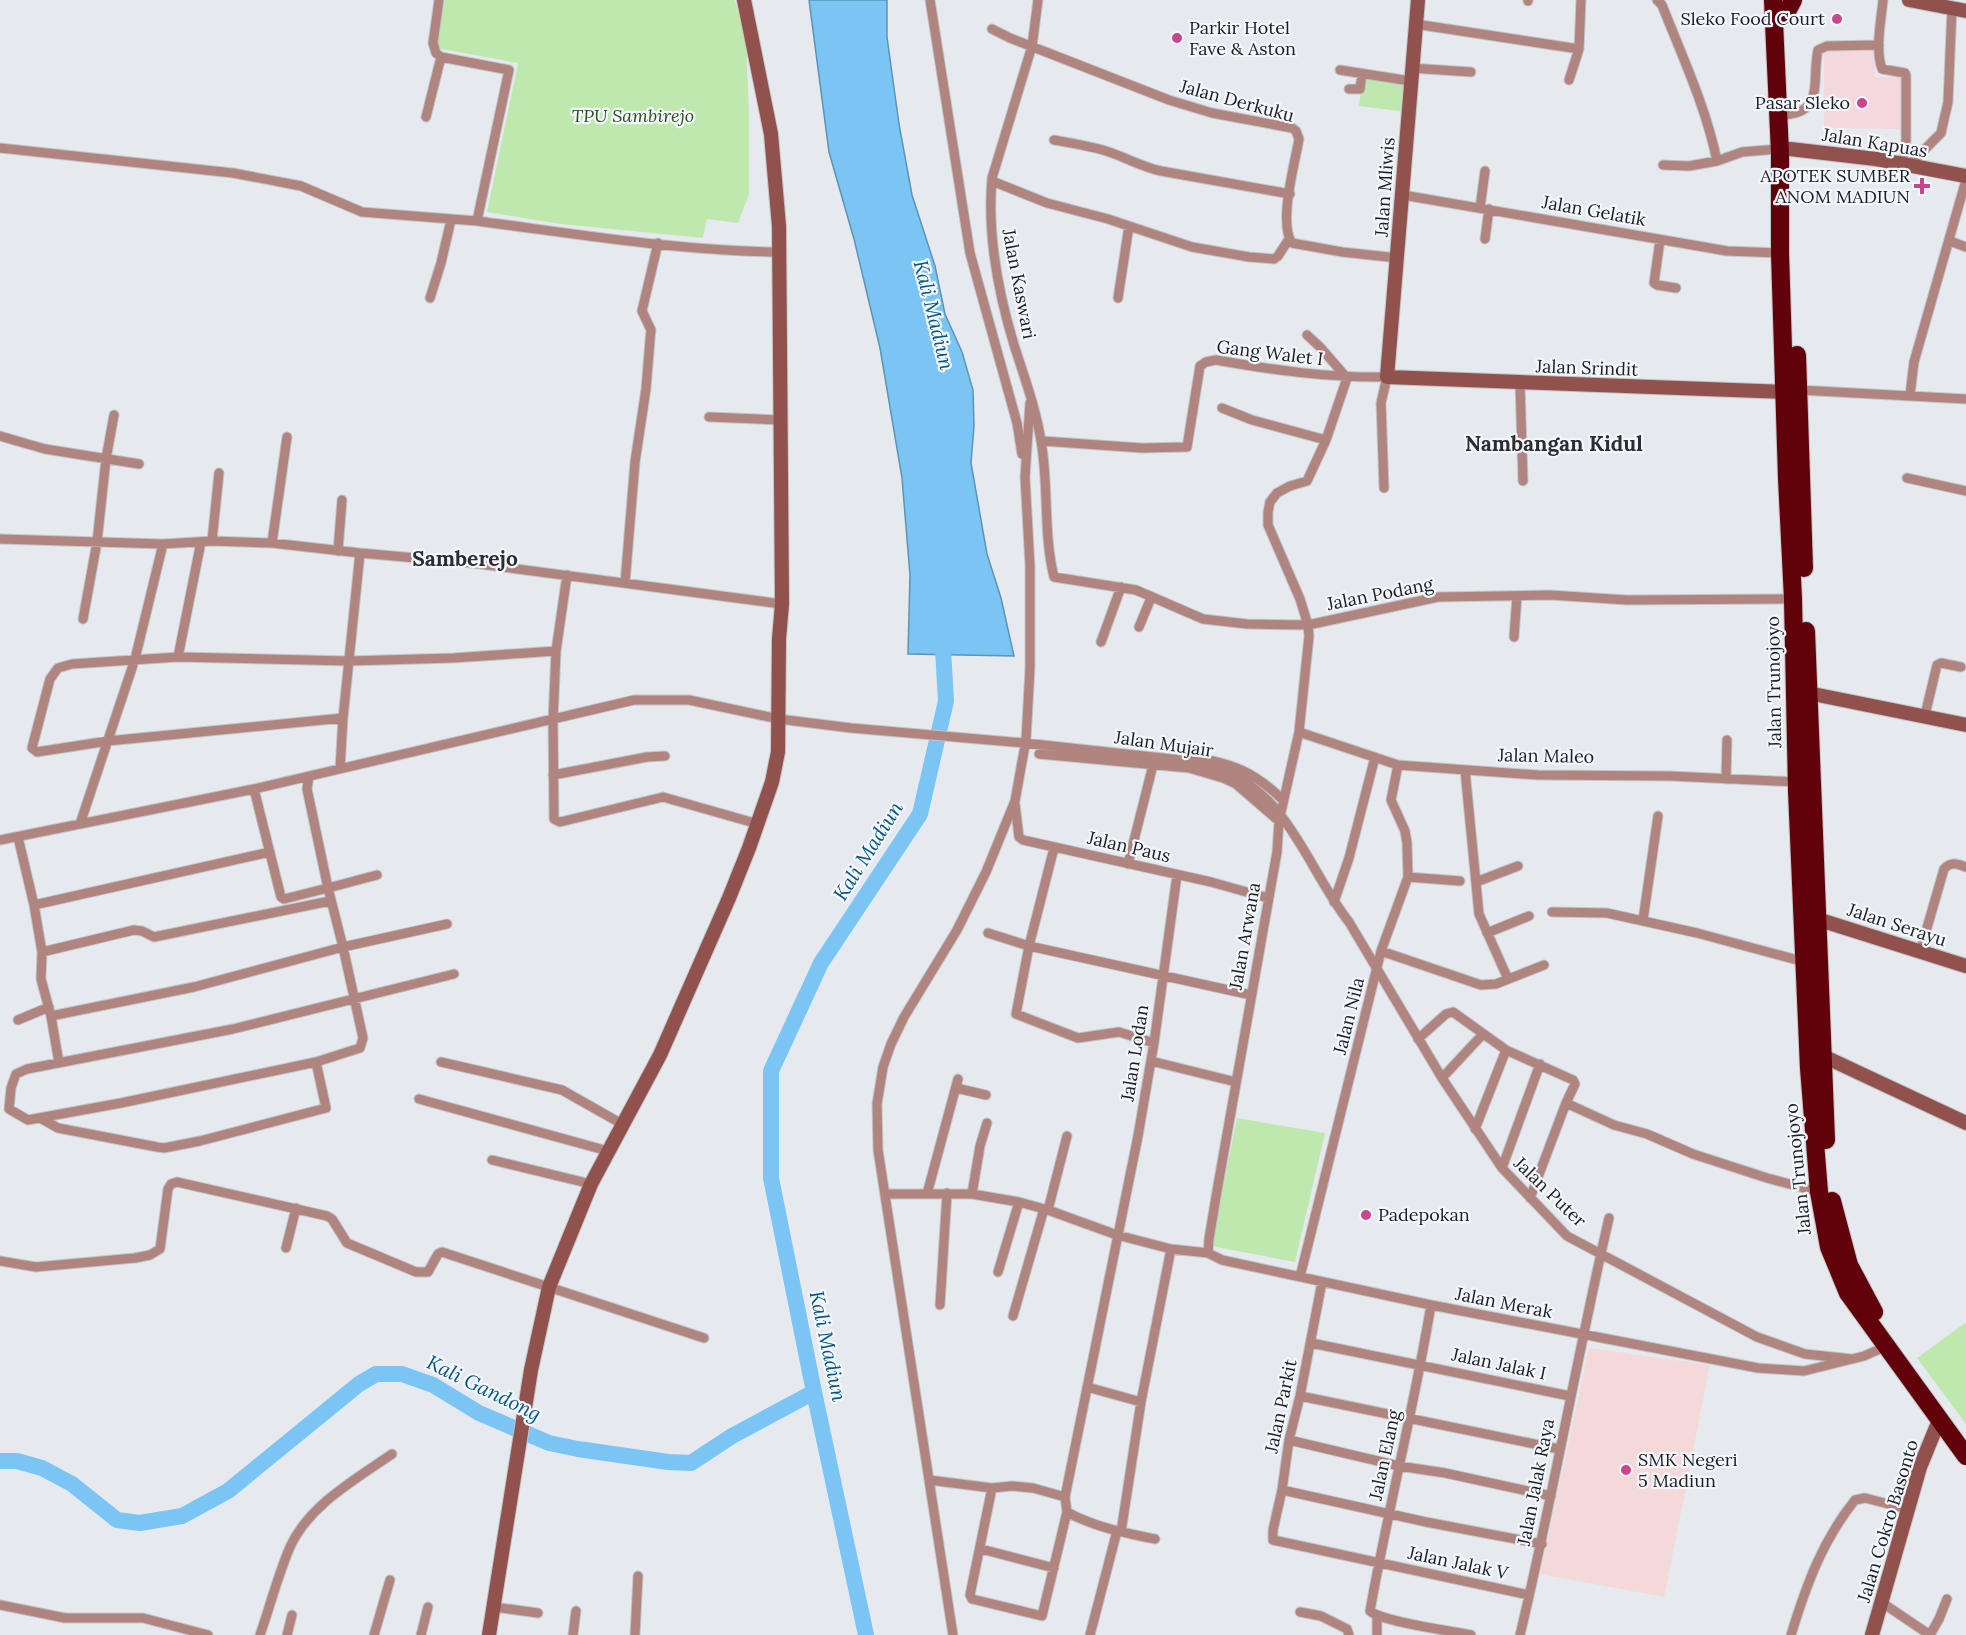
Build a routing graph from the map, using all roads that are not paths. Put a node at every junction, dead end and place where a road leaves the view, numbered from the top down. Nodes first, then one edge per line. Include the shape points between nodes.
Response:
1 (439, 0) edge
2 (744, 0) edge
3 (930, 0) edge
4 (1038, 0) edge
5 (1418, 0) edge
6 (1581, 0) edge
7 (1657, 0) edge
8 (1773, 0) edge
9 (1793, 0) edge
10 (1883, 0) edge
11 (1909, 0) edge
12 (1784, 9) edge
13 (1959, 10) edge
14 (1415, 24) junction
15 (992, 29) dead end
16 (1879, 45) junction
17 (1032, 46) junction
18 (1579, 49) junction
19 (441, 57) junction
20 (1340, 70) dead end
21 (1471, 72) dead end
22 (1362, 74) junction
23 (1411, 74) junction
24 (1569, 80) dead end
25 (1349, 89) dead end
26 (1783, 115) junction
27 (426, 117) dead end
28 (1054, 140) dead end
29 (0, 148) edge
30 (1785, 149) junction
31 (1717, 161) junction
32 (1663, 165) dead end
33 (1906, 165) junction
34 (1485, 171) dead end
35 (1966, 178) edge
36 (992, 181) junction
37 (1290, 194) junction
38 (1403, 195) junction
39 (1484, 209) junction
40 (451, 220) junction
41 (477, 221) junction
42 (1129, 226) junction
43 (1289, 239) junction
44 (1485, 239) dead end
45 (1660, 240) junction
46 (1950, 241) junction
47 (658, 243) junction
48 (1966, 247) edge
49 (779, 252) junction
50 (1780, 253) junction
51 (1398, 258) junction
52 (1676, 288) dead end
53 (430, 298) dead end
54 (1118, 298) dead end
55 (1307, 335) dead end
56 (1387, 377) junction
57 (1347, 378) junction
58 (1520, 384) junction
59 (1792, 391) junction
60 (1910, 395) junction
61 (1030, 398) junction
62 (1966, 399) edge
63 (1222, 408) dead end
64 (114, 415) dead end
65 (709, 417) dead end
66 (780, 420) junction
67 (0, 436) edge
68 (287, 437) dead end
69 (1326, 440) junction
70 (1041, 441) junction
71 (106, 459) junction
72 (139, 464) dead end
73 (219, 473) dead end
74 (1025, 477) junction
75 (1907, 478) dead end
76 (1523, 481) dead end
77 (1384, 488) dead end
78 (1966, 491) edge
79 (342, 500) dead end
80 (0, 538) edge
81 (212, 541) junction
82 (97, 542) junction
83 (201, 542) junction
84 (272, 543) junction
85 (163, 544) junction
86 (338, 551) junction
87 (360, 553) junction
88 (567, 575) junction
89 (1054, 577) joint
90 (625, 583) junction
91 (1121, 587) junction
92 (1517, 596) junction
93 (1151, 598) junction
94 (1793, 599) junction
95 (782, 604) junction
96 (83, 619) dead end
97 (1308, 625) junction
98 (1139, 627) dead end
99 (1514, 637) dead end
100 (1101, 642) dead end
101 (556, 651) junction
102 (178, 657) junction
103 (135, 658) junction
104 (349, 661) junction
105 (1961, 667) dead end
106 (1808, 693) junction
107 (1925, 715) junction
108 (343, 718) junction
109 (779, 719) junction
110 (553, 720) junction
111 (1966, 725) edge
112 (1299, 732) junction
113 (1727, 740) dead end
114 (108, 741) junction
115 (1041, 741) dead end
116 (1024, 743) junction
117 (1039, 754) dead end
118 (665, 756) dead end
119 (1375, 757) junction
120 (1153, 765) junction
121 (1398, 765) junction
122 (340, 769) junction
123 (1465, 770) junction
124 (553, 774) junction
125 (309, 776) junction
126 (1726, 779) junction
127 (1798, 782) junction
128 (254, 789) junction
129 (1283, 800) junction
130 (1015, 801) junction
131 (1658, 816) dead end
132 (1280, 817) junction
133 (80, 824) junction
134 (758, 824) junction
135 (18, 837) junction
136 (0, 840) edge
137 (1054, 848) junction
138 (270, 852) junction
139 (1128, 864) junction
140 (1518, 866) dead end
141 (1966, 867) edge
142 (377, 875) dead end
143 (1177, 875) junction
144 (1408, 878) junction
145 (1460, 881) dead end
146 (1476, 882) junction
147 (328, 888) junction
148 (1268, 898) junction
149 (330, 901) junction
150 (1334, 902) junction
151 (34, 905) junction
152 (1552, 912) dead end
153 (1529, 916) dead end
154 (1817, 919) junction
155 (1643, 920) junction
156 (447, 924) dead end
157 (988, 933) dead end
158 (1487, 933) junction
159 (1029, 946) junction
160 (343, 947) junction
161 (1381, 951) junction
162 (42, 952) junction
163 (1920, 952) junction
164 (1805, 962) junction
165 (1544, 965) dead end
166 (1966, 966) edge
167 (1377, 971) junction
168 (454, 974) dead end
169 (1164, 977) junction
170 (1508, 979) junction
171 (1813, 985) junction
172 (1251, 995) junction
173 (353, 998) junction
174 (50, 1011) junction
175 (18, 1020) dead end
176 (1483, 1034) junction
177 (1418, 1039) junction
178 (1155, 1043) junction
179 (1506, 1050) junction
180 (1823, 1056) junction
181 (1151, 1061) junction
182 (316, 1062) junction
183 (441, 1062) dead end
184 (60, 1063) junction
185 (1540, 1064) junction
186 (1442, 1078) junction
187 (1236, 1082) junction
188 (986, 1095) dead end
189 (419, 1099) dead end
190 (1566, 1103) junction
191 (39, 1118) junction
192 (987, 1123) dead end
193 (1966, 1123) edge
194 (622, 1124) junction
195 (1474, 1129) junction
196 (1067, 1136) dead end
197 (608, 1151) junction
198 (492, 1160) dead end
199 (1502, 1168) junction
200 (591, 1184) junction
201 (1819, 1192) junction
202 (947, 1193) junction
203 (885, 1194) junction
204 (927, 1194) junction
205 (972, 1194) junction
206 (1530, 1198) junction
207 (1019, 1202) junction
208 (296, 1208) junction
209 (1046, 1210) junction
210 (1609, 1218) dead end
211 (1117, 1235) junction
212 (286, 1248) dead end
213 (1171, 1249) junction
214 (1208, 1253) junction
215 (1601, 1253) junction
216 (0, 1262) edge
217 (998, 1272) dead end
218 (1300, 1277) junction
219 (1322, 1282) junction
220 (549, 1287) junction
221 (940, 1305) dead end
222 (1431, 1305) junction
223 (1013, 1316) dead end
224 (1584, 1335) junction
225 (704, 1338) dead end
226 (1311, 1342) junction
227 (1890, 1344) junction
228 (1852, 1359) junction
229 (1421, 1364) junction
230 (1087, 1387) junction
231 (1300, 1396) junction
232 (1570, 1396) junction
233 (1141, 1402) junction
234 (1409, 1418) junction
235 (1940, 1418) junction
236 (1966, 1438) edge
237 (1289, 1440) junction
238 (1559, 1449) junction
239 (392, 1454) dead end
240 (1966, 1456) edge
241 (1399, 1467) junction
242 (929, 1480) junction
243 (992, 1488) junction
244 (1282, 1490) junction
245 (1551, 1496) junction
246 (1065, 1497) junction
247 (1908, 1509) junction
248 (1067, 1512) junction
249 (1390, 1514) junction
250 (1119, 1531) junction
251 (1272, 1537) joint
252 (1155, 1539) dead end
253 (1542, 1544) junction
254 (981, 1549) junction
255 (1380, 1563) junction
256 (1054, 1568) junction
257 (638, 1576) dead end
258 (390, 1580) dead end
259 (1530, 1595) junction
260 (1947, 1599) dead end
261 (1881, 1602) junction
262 (0, 1605) edge
263 (494, 1606) junction
264 (428, 1607) dead end
265 (576, 1611) dead end
266 (1300, 1612) dead end
267 (538, 1613) dead end
268 (1374, 1613) junction
269 (292, 1615) dead end
270 (208, 1635) edge
271 (260, 1635) edge
272 (287, 1635) edge
273 (374, 1635) edge
274 (421, 1635) edge
275 (489, 1635) edge
276 (573, 1635) edge
277 (635, 1635) edge
278 (953, 1635) edge
279 (1090, 1635) edge
280 (1349, 1635) edge
281 (1377, 1635) edge
282 (1471, 1635) edge
283 (1520, 1635) edge
284 (1791, 1635) edge
285 (1872, 1635) edge
286 (1930, 1635) edge

1 - 19 street via 433,43
2 - 49 main road via 771,134
3 - 74 street via 970,253 1017,423
4 - 17 street, Jalan Kaswari
5 - 14 main road, Jalan Mliwis
6 - 18 street
7 - 31 street via 1686,67
8 - 26 highway, Jalan Trunojoyo
9 - 12 highway
10 - 16 street
11 - 13 main road
12 - 26 highway, Jalan Trunojoyo
13 - 33 street via 1941,134
14 - 18 street
14 - 23 main road, Jalan Mliwis
15 - 17 street
16 - 26 street via 1827,46 1818,50 1813,100 1807,110
16 - 33 street via 1882,69 1906,76
17 - 36 street, Jalan Kaswari
17 - 37 street, Jalan Derkuku via 1169,100 1296,131 1299,139
18 - 24 street
19 - 27 street
19 - 41 street via 510,70
20 - 22 street
21 - 23 street
22 - 23 street
22 - 25 street via 1360,89
23 - 38 main road, Jalan Mliwis
26 - 30 highway, Jalan Trunojoyo
28 - 37 street via 1092,147 1147,168
29 - 40 street via 233,173 301,186 362,212
30 - 31 street via 1742,152
30 - 33 main road, Jalan Kapuas
30 - 50 highway, Jalan Trunojoyo
30 - 59 highway, Jalan Trunojoyo
31 - 32 street
33 - 35 main road, Jalan Kapuas
34 - 39 street
35 - 46 street
36 - 42 street via 1041,201
36 - 61 street, Jalan Kaswari via 990,224 997,274
37 - 43 street, Jalan Derkuku
38 - 39 street, Jalan Gelatik
38 - 51 main road, Jalan Mliwis
39 - 44 street
39 - 45 street, Jalan Gelatik
40 - 41 street
40 - 53 street
41 - 47 street
42 - 43 street via 1192,247 1249,257 1276,258
42 - 54 street
43 - 51 street via 1298,245
45 - 50 street, Jalan Gelatik via 1727,251
45 - 52 street via 1654,283
46 - 48 street
46 - 60 street via 1914,362
47 - 49 street
47 - 90 street via 642,311 651,330
49 - 66 main road
50 - 59 highway, Jalan Trunojoyo
51 - 56 main road, Jalan Mliwis
55 - 57 street
56 - 57 street, Gang Walet I
56 - 58 main road, Jalan Srindit
56 - 77 street via 1382,403
57 - 69 street
57 - 70 street, Gang Walet I via 1216,360 1206,362 1200,366 1187,447
58 - 59 main road, Jalan Srindit
58 - 76 street
59 - 60 street
59 - 94 highway, Jalan Trunojoyo via 1787,478
59 - 106 highway, Jalan Trunojoyo
60 - 62 street
61 - 70 street, Jalan Kaswari
61 - 74 street
63 - 69 street
64 - 71 street
65 - 66 street
66 - 95 main road
67 - 71 street
68 - 84 street
69 - 97 street, Jalan Arwana via 1308,479 1270,501 1268,525
70 - 89 street, Jalan Kaswari
71 - 72 street
71 - 82 street
73 - 81 street
74 - 116 street via 1031,606
75 - 78 street
79 - 86 street
80 - 82 street
81 - 83 street
81 - 84 street
82 - 85 street
82 - 96 street
83 - 85 street
83 - 102 street
84 - 86 street
85 - 103 street
86 - 87 street
87 - 88 street
87 - 104 street
88 - 90 street
88 - 101 street
89 - 91 street, Jalan Podang
90 - 95 street
91 - 93 street, Jalan Podang
91 - 100 street
92 - 94 street, Jalan Podang
92 - 97 street, Jalan Podang via 1438,597
92 - 99 street
93 - 97 street, Jalan Podang via 1203,620
93 - 98 street
94 - 127 highway, Jalan Trunojoyo
95 - 109 main road
97 - 112 street, Jalan Arwana
101 - 104 street
101 - 110 street
102 - 103 street
102 - 104 street
103 - 114 street
103 - 114 street via 58,668 50,679 32,748 37,752
104 - 108 street
105 - 107 street via 1937,665
106 - 107 main road
106 - 154 highway, Jalan Trunojoyo
107 - 111 main road
108 - 114 street
108 - 122 street
109 - 110 street, Jalan Mujair via 670,699 634,700
109 - 116 street, Jalan Mujair
109 - 134 main road via 772,782
110 - 122 street, Jalan Mujair
110 - 124 street
112 - 119 street, Jalan Maleo
112 - 129 street, Jalan Arwana
113 - 126 street
114 - 133 street
115 - 129 street via 1189,755 1235,766
116 - 130 street
116 - 132 street, Jalan Mujair via 1214,767 1248,784
117 - 120 street
118 - 124 street
119 - 121 street, Jalan Maleo
119 - 150 street
120 - 132 street via 1189,768 1223,778
120 - 139 street
121 - 123 street, Jalan Maleo
121 - 144 street, Jalan Nila via 1391,800 1405,831
122 - 125 street, Jalan Mujair
123 - 126 street, Jalan Maleo
123 - 146 street
124 - 134 street via 557,822 665,797
125 - 128 street, Jalan Mujair
125 - 147 street via 307,789
126 - 127 street, Jalan Maleo
127 - 164 highway, Jalan Trunojoyo
128 - 133 street, Jalan Mujair
128 - 138 street
129 - 132 street, Jalan Arwana
130 - 137 street, Jalan Paus via 1019,837
130 - 203 street via 986,872 957,930 904,1017 883,1067 877,1104 878,1150
131 - 155 street
132 - 148 street, Jalan Arwana
132 - 150 street, Jalan Mujair
133 - 135 street, Jalan Mujair
134 - 194 main road via 660,1055
135 - 136 street, Jalan Mujair
135 - 151 street
137 - 139 street, Jalan Paus
137 - 159 street
138 - 147 street via 284,899
138 - 151 street
139 - 143 street, Jalan Paus
140 - 146 street
141 - 163 street via 1953,863 1944,869
142 - 147 street
143 - 148 street, Jalan Paus
143 - 169 street, Jalan Lodan
144 - 145 street
144 - 161 street, Jalan Nila
146 - 158 street via 1479,914
147 - 149 street
148 - 172 street, Jalan Arwana
149 - 160 street
149 - 162 street via 158,937 134,930
150 - 167 street, Jalan Mujair
151 - 162 street
152 - 155 street via 1607,913
153 - 158 street
154 - 163 main road, Jalan Serayu
154 - 171 highway, Jalan Trunojoyo
155 - 164 street
156 - 160 street
157 - 159 street
158 - 170 street
159 - 169 street
159 - 178 street via 1017,1014 1078,1038 1119,1032
160 - 173 street
160 - 174 street via 194,987
161 - 167 street, Jalan Nila
161 - 170 street via 1481,986
162 - 174 street via 41,979
163 - 166 main road, Jalan Serayu
164 - 171 highway, Jalan Trunojoyo
165 - 170 street
167 - 177 street, Jalan Puter
167 - 218 street, Jalan Nila
168 - 173 street
169 - 172 street
169 - 178 street, Jalan Lodan
171 - 180 highway, Jalan Trunojoyo
171 - 201 highway, Jalan Trunojoyo via 1812,1103
172 - 187 street, Jalan Arwana
173 - 182 street via 362,1046
173 - 184 street via 233,1029
174 - 175 street
174 - 184 street
176 - 177 street via 1450,1012
176 - 179 street
176 - 186 street
177 - 186 street, Jalan Puter
178 - 181 street, Jalan Lodan
179 - 185 street
179 - 195 street
180 - 193 main road
180 - 227 highway, Jalan Trunojoyo via 1833,1210 1849,1265
181 - 187 street
181 - 211 street, Jalan Lodan
182 - 191 street
182 - 191 street via 326,1108 191,1143 157,1147 58,1128
183 - 194 street via 562,1090
184 - 191 street via 16,1074 9,1109 28,1120
185 - 190 street via 1574,1082
185 - 199 street
186 - 195 street, Jalan Puter
187 - 214 street, Jalan Arwana
188 - 204 street via 957,1083
189 - 197 street
190 - 201 street via 1693,1154
190 - 206 street
192 - 205 street
194 - 197 main road
195 - 199 street, Jalan Puter
196 - 209 street
197 - 200 main road
198 - 200 street
199 - 206 street, Jalan Puter
200 - 220 main road
201 - 227 highway, Jalan Trunojoyo via 1829,1247 1848,1293
202 - 204 street, Jalan Merak
202 - 205 street, Jalan Merak
202 - 221 street
203 - 204 street, Jalan Merak
203 - 242 street
205 - 207 street, Jalan Merak
206 - 215 street, Jalan Puter via 1568,1236
207 - 209 street, Jalan Merak
207 - 217 street
208 - 212 street
208 - 216 street via 177,1182 168,1189 160,1249 150,1256 36,1267
208 - 220 street via 327,1216 347,1243 416,1272 428,1272 442,1252
209 - 211 street, Jalan Merak
209 - 223 street
210 - 215 street, Jalan Jalak Raya
211 - 213 street, Jalan Merak
211 - 230 street, Jalan Lodan
213 - 214 street, Jalan Merak
213 - 233 street
214 - 218 street, Jalan Merak via 1222,1260
215 - 224 street, Jalan Jalak Raya
215 - 228 street, Jalan Puter via 1773,1343 1805,1354
218 - 219 street, Jalan Merak
219 - 222 street, Jalan Merak
219 - 226 street, Jalan Parkit
220 - 225 street
220 - 263 main road
222 - 224 street, Jalan Merak
222 - 229 street, Jalan Elang
224 - 228 street, Jalan Merak via 1788,1371
224 - 232 street, Jalan Jalak Raya
226 - 229 street, Jalan Jalak I
226 - 231 street, Jalan Parkit
227 - 228 street, Jalan Merak
227 - 235 highway
227 - 236 highway
229 - 232 street, Jalan Jalak I
229 - 234 street, Jalan Elang
230 - 233 street
230 - 246 street, Jalan Lodan
231 - 234 street
231 - 237 street, Jalan Parkit
232 - 238 street, Jalan Jalak Raya
233 - 250 street
234 - 238 street
234 - 241 street, Jalan Elang
235 - 240 highway
235 - 247 main road, Jalan Cokro Basonto
237 - 241 street
237 - 244 street, Jalan Parkit
238 - 245 street, Jalan Jalak Raya
239 - 271 street via 333,1495 307,1521 291,1544
241 - 245 street
241 - 249 street, Jalan Elang
242 - 243 street
242 - 278 street
243 - 246 street via 1033,1488
243 - 254 street
244 - 249 street
244 - 251 street, Jalan Parkit
245 - 253 street, Jalan Jalak Raya
246 - 248 street, Jalan Lodan
247 - 261 main road, Jalan Cokro Basonto
247 - 284 street via 1865,1498 1855,1500 1827,1539 1806,1585
248 - 250 street via 1080,1520
248 - 256 street
249 - 253 street
249 - 255 street, Jalan Elang
250 - 252 street
250 - 279 street
251 - 255 street, Jalan Jalak V via 1275,1542
253 - 259 street, Jalan Jalak Raya
254 - 256 street
254 - 256 street via 972,1599 1042,1616
255 - 259 street, Jalan Jalak V
255 - 268 street, Jalan Elang
257 - 277 street
258 - 273 street
259 - 283 street, Jalan Jalak Raya
260 - 286 street
261 - 285 main road, Jalan Cokro Basonto
261 - 286 street
262 - 270 street via 65,1617 143,1618
263 - 267 street
263 - 275 main road
264 - 274 street
265 - 276 street
266 - 280 street via 1321,1616 1347,1629
268 - 281 street, Jalan Elang
268 - 282 street
269 - 272 street

